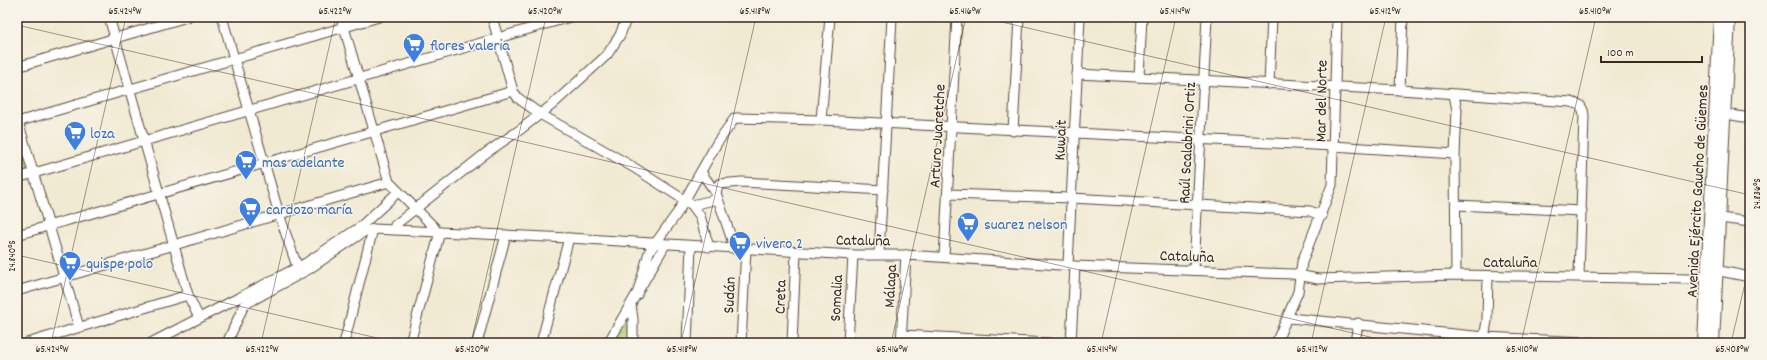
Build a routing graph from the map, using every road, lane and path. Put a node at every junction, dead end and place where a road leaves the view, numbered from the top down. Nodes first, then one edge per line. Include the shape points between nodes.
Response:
1 (109, 17) edge
2 (186, 17) edge
3 (222, 17) edge
4 (341, 17) edge
5 (379, 17) edge
6 (492, 17) edge
7 (570, 17) edge
8 (627, 17) edge
9 (830, 17) edge
10 (892, 17) edge
11 (957, 17) edge
12 (1019, 17) edge
13 (1080, 17) edge
14 (1142, 17) edge
15 (1207, 17) edge
16 (1272, 17) edge
17 (1337, 17) edge
18 (1403, 17) edge
19 (1720, 17) edge
20 (1729, 17) edge
21 (344, 27) junction
22 (115, 38) junction
23 (498, 38) junction
24 (234, 58) junction
25 (17, 66) edge
26 (1077, 74) junction
27 (1139, 77) junction
28 (359, 79) junction
29 (1204, 82) junction
30 (1269, 84) junction
31 (130, 88) junction
32 (1334, 88) junction
33 (1400, 90) junction
34 (513, 91) junction
35 (1454, 95) junction
36 (249, 110) junction
37 (1720, 113) junction
38 (540, 114) junction
39 (1750, 118) edge
40 (821, 120) junction
41 (17, 121) edge
42 (886, 124) junction
43 (951, 127) junction
44 (373, 131) junction
45 (1012, 131) junction
46 (1074, 133) junction
47 (145, 141) junction
48 (1201, 141) junction
49 (1334, 146) junction
50 (1455, 154) junction
51 (264, 163) junction
52 (701, 172) junction
53 (33, 173) junction
54 (17, 178) edge
55 (389, 182) junction
56 (883, 190) junction
57 (398, 192) junction
58 (159, 194) junction
59 (948, 194) junction
60 (717, 196) junction
61 (1071, 198) junction
62 (688, 203) junction
63 (1198, 206) junction
64 (1456, 206) junction
65 (416, 208) junction
66 (1582, 211) junction
67 (279, 214) junction
68 (1322, 216) junction
69 (1720, 218) junction
70 (1750, 222) edge
71 (49, 225) junction
72 (395, 225) junction
73 (360, 227) junction
74 (373, 229) junction
75 (437, 230) junction
76 (17, 235) edge
77 (506, 235) junction
78 (569, 238) junction
79 (655, 243) junction
80 (174, 244) junction
81 (665, 244) junction
82 (691, 246) junction
83 (709, 247) junction
84 (734, 249) junction
85 (746, 249) junction
86 (796, 252) junction
87 (879, 254) junction
88 (853, 255) junction
89 (906, 255) junction
90 (944, 257) junction
91 (1072, 265) junction
92 (1194, 270) junction
93 (298, 271) junction
94 (1712, 273) junction
95 (1300, 275) junction
96 (1456, 275) junction
97 (1488, 276) junction
98 (1579, 276) junction
99 (64, 277) junction
100 (1750, 277) edge
101 (17, 291) edge
102 (188, 295) junction
103 (637, 295) junction
104 (242, 301) junction
105 (631, 305) junction
106 (199, 318) junction
107 (1289, 318) junction
108 (1358, 323) junction
109 (79, 327) junction
110 (901, 339) edge
111 (1484, 340) edge
112 (228, 341) edge
113 (1553, 341) edge
114 (27, 343) edge
115 (152, 343) edge
116 (238, 343) edge
117 (344, 343) edge
118 (410, 343) edge
119 (477, 343) edge
120 (541, 343) edge
121 (608, 343) edge
122 (632, 343) edge
123 (687, 343) edge
124 (741, 343) edge
125 (792, 343) edge
126 (848, 343) edge
127 (1049, 343) edge
128 (1072, 343) edge
129 (1276, 343) edge
130 (1354, 343) edge
131 (1606, 343) edge
132 (1704, 343) edge
133 (1713, 343) edge

1 - 22 street
2 - 22 street
3 - 24 street
4 - 21 street
5 - 21 street
6 - 23 street
7 - 23 street
8 - 38 street via 620,35 607,54
9 - 40 street
10 - 42 street
11 - 43 street, Arturo Juaretche
12 - 45 street
13 - 26 street, Kuwait
14 - 27 street
15 - 29 street, Raúl Scalabrini Ortiz
16 - 30 street
17 - 32 street, Mar del Norte
18 - 33 street
19 - 37 main road, Avenida Ejército Gaucho de Güemes
20 - 37 main road, Avenida Ejército Gaucho de Güemes
21 - 24 street
21 - 28 street
22 - 25 street
22 - 31 street
23 - 28 street
23 - 34 street
24 - 31 street
24 - 36 street
26 - 27 street
26 - 46 street, Kuwait
27 - 29 street
28 - 36 street
28 - 44 street
29 - 30 street
29 - 48 street, Raúl Scalabrini Ortiz
30 - 32 street
31 - 41 street
31 - 47 street
32 - 33 street
32 - 49 street, Mar del Norte
33 - 35 street
34 - 38 street via 518,98
34 - 44 street
35 - 50 street via 1458,110
35 - 66 street via 1580,104 1584,116
36 - 47 street
36 - 51 street
37 - 39 street
37 - 69 main road, Avenida Ejército Gaucho de Güemes
37 - 94 main road, Avenida Ejército Gaucho de Güemes
38 - 62 street via 633,167
38 - 65 street
40 - 42 street
40 - 52 street via 735,118 717,142
41 - 53 street
42 - 43 street
42 - 56 street
43 - 45 street
43 - 59 street, Arturo Juaretche
44 - 51 street
44 - 55 street
45 - 46 street
46 - 48 street
46 - 61 street, Kuwait
47 - 53 street
47 - 58 street
48 - 49 street
48 - 63 street, Raúl Scalabrini Ortiz
49 - 50 street
49 - 68 street, Mar del Norte via 1332,185
50 - 64 street
51 - 58 street
51 - 67 street
52 - 60 street
52 - 62 street
53 - 54 street
53 - 71 street
55 - 57 street
55 - 67 street
56 - 60 street via 742,182 719,184
56 - 87 street
57 - 65 street
57 - 73 street
58 - 71 street
58 - 80 street
59 - 61 street
59 - 90 street, Arturo Juaretche
60 - 62 street
60 - 84 street
61 - 63 street
61 - 91 street, Kuwait
62 - 79 street
62 - 83 street via 700,216
63 - 68 street via 1310,211
63 - 92 street, Raúl Scalabrini Ortiz
64 - 66 street
64 - 96 street
65 - 72 street
65 - 75 street
66 - 98 street
67 - 80 street
67 - 93 street
68 - 95 street, Mar del Norte via 1302,262
69 - 70 street
69 - 94 main road, Avenida Ejército Gaucho de Güemes
71 - 76 street
71 - 99 street
72 - 73 street
72 - 75 street
73 - 93 street
74 - 75 street
74 - 93 street via 365,231 329,257
74 - 117 street
75 - 77 street, Cataluña
75 - 118 street
77 - 78 street, Cataluña
77 - 119 street
78 - 79 street, Cataluña
78 - 120 street
79 - 81 street, Cataluña
79 - 103 street via 646,257
80 - 99 street
80 - 102 street
81 - 82 street, Cataluña
81 - 103 street
82 - 83 street, Cataluña
82 - 123 street
83 - 84 street, Cataluña
84 - 85 street, Cataluña
85 - 86 street, Cataluña
85 - 124 street, Sudán
86 - 88 street, Cataluña
86 - 125 street, Creta
87 - 88 street, Cataluña
87 - 89 street, Cataluña
88 - 126 street, Somalia
89 - 90 street, Cataluña
89 - 110 street, Málaga
90 - 91 street, Cataluña
91 - 92 street, Cataluña
91 - 128 street, Kuwait
92 - 95 street, Cataluña
93 - 104 street
94 - 98 street, Cataluña via 1691,278 1611,279
94 - 100 street
94 - 132 main road, Avenida Ejército Gaucho de Güemes
94 - 133 main road, Avenida Ejército Gaucho de Güemes
95 - 96 street, Cataluña via 1325,279
95 - 107 street, Mar del Norte via 1298,292
96 - 97 street, Cataluña
97 - 98 street, Cataluña
97 - 111 street
99 - 101 street
99 - 109 street
102 - 106 street
102 - 109 street
103 - 105 street
104 - 106 street
104 - 112 street
105 - 121 street
105 - 122 street
106 - 115 street
107 - 108 street
107 - 129 street, Mar del Norte
108 - 111 street
108 - 130 street
109 - 114 street
110 - 127 street
111 - 113 street
112 - 116 street
113 - 131 street

